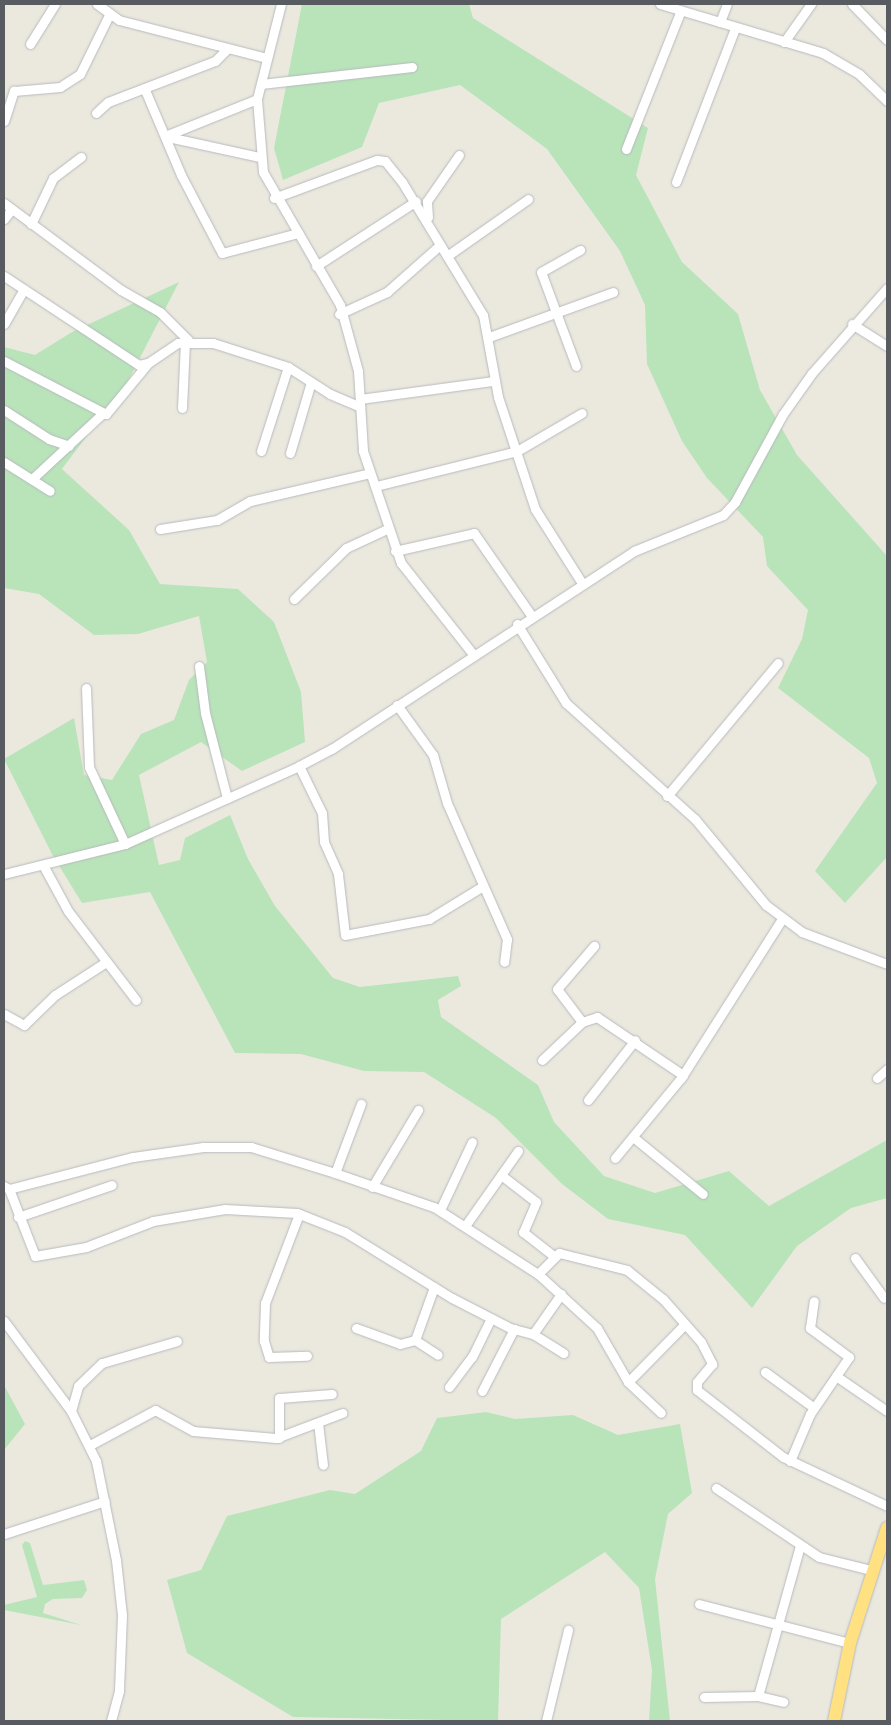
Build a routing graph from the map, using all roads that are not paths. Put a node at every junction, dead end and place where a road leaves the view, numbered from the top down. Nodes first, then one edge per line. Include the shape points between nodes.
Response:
1 (55, 4) edge
2 (97, 4) edge
3 (660, 4) edge
4 (726, 4) edge
5 (811, 4) edge
6 (852, 4) edge
7 (280, 5) edge
8 (680, 10) junction
9 (110, 15) junction
10 (720, 22) junction
11 (735, 28) junction
12 (887, 40) edge
13 (784, 42) junction
14 (30, 44) dead end
15 (226, 49) junction
16 (267, 58) junction
17 (412, 68) dead end
18 (261, 84) junction
19 (145, 90) junction
20 (257, 99) junction
21 (887, 100) edge
22 (96, 113) dead end
23 (4, 121) edge
24 (165, 136) junction
25 (626, 149) dead end
26 (459, 155) dead end
27 (81, 157) dead end
28 (259, 157) junction
29 (676, 182) dead end
30 (274, 198) junction
31 (528, 199) dead end
32 (416, 201) junction
33 (4, 203) edge
34 (11, 210) junction
35 (428, 219) junction
36 (4, 220) edge
37 (31, 224) junction
38 (298, 232) junction
39 (440, 245) junction
40 (580, 250) dead end
41 (446, 256) junction
42 (316, 266) junction
43 (4, 276) edge
44 (887, 288) edge
45 (24, 289) junction
46 (613, 292) dead end
47 (557, 311) junction
48 (339, 314) junction
49 (4, 324) edge
50 (852, 324) junction
51 (489, 336) junction
52 (186, 341) junction
53 (887, 346) edge
54 (4, 361) edge
55 (148, 363) junction
56 (576, 366) dead end
57 (288, 367) junction
58 (494, 381) junction
59 (311, 382) junction
60 (360, 403) junction
61 (182, 408) dead end
62 (4, 410) edge
63 (103, 413) junction
64 (582, 413) dead end
65 (68, 446) junction
66 (261, 451) dead end
67 (517, 451) junction
68 (290, 453) dead end
69 (4, 462) edge
70 (370, 473) junction
71 (32, 479) junction
72 (376, 486) junction
73 (50, 491) dead end
74 (389, 528) junction
75 (160, 529) dead end
76 (396, 551) junction
77 (582, 582) junction
78 (294, 599) dead end
79 (531, 615) junction
80 (517, 624) junction
81 (472, 653) junction
82 (778, 663) dead end
83 (200, 666) dead end
84 (86, 688) dead end
85 (397, 705) junction
86 (299, 766) junction
87 (667, 796) junction
88 (227, 798) junction
89 (125, 844) junction
90 (43, 866) junction
91 (4, 874) edge
92 (482, 886) junction
93 (782, 918) junction
94 (594, 946) dead end
95 (106, 962) junction
96 (504, 962) dead end
97 (887, 964) edge
98 (136, 1000) dead end
99 (4, 1014) edge
100 (582, 1022) junction
101 (635, 1040) junction
102 (542, 1060) dead end
103 (887, 1069) edge
104 (683, 1075) junction
105 (877, 1078) dead end
106 (588, 1100) dead end
107 (361, 1104) dead end
108 (418, 1110) dead end
109 (633, 1137) junction
110 (472, 1142) dead end
111 (518, 1151) dead end
112 (615, 1158) dead end
113 (335, 1173) junction
114 (501, 1175) junction
115 (112, 1185) dead end
116 (372, 1187) junction
117 (6, 1188) edge
118 (703, 1194) dead end
119 (440, 1210) junction
120 (299, 1214) junction
121 (18, 1217) junction
122 (464, 1226) junction
123 (552, 1255) junction
124 (855, 1258) dead end
125 (538, 1274) junction
126 (434, 1287) junction
127 (561, 1294) junction
128 (886, 1296) edge
129 (814, 1301) dead end
130 (491, 1318) junction
131 (4, 1321) edge
132 (685, 1324) junction
133 (356, 1328) dead end
134 (514, 1329) junction
135 (533, 1334) junction
136 (415, 1340) junction
137 (177, 1341) dead end
138 (564, 1353) dead end
139 (438, 1355) dead end
140 (307, 1356) dead end
141 (765, 1372) dead end
142 (836, 1376) junction
143 (628, 1382) junction
144 (449, 1387) dead end
145 (482, 1391) dead end
146 (332, 1394) dead end
147 (814, 1407) junction
148 (71, 1410) junction
149 (887, 1411) edge
150 (342, 1413) dead end
151 (661, 1413) dead end
152 (318, 1423) junction
153 (279, 1438) junction
154 (90, 1444) junction
155 (790, 1461) junction
156 (323, 1465) dead end
157 (716, 1488) dead end
158 (105, 1501) junction
159 (887, 1506) edge
160 (887, 1528) edge
161 (4, 1534) edge
162 (800, 1546) junction
163 (871, 1570) junction
164 (699, 1604) dead end
165 (778, 1623) junction
166 (568, 1630) dead end
167 (850, 1643) junction
168 (758, 1696) junction
169 (704, 1697) dead end
170 (783, 1702) dead end
171 (111, 1721) edge
172 (546, 1721) edge
173 (834, 1721) edge

1 - 14 street
2 - 9 street
3 - 8 street
4 - 10 street
5 - 13 street
6 - 12 street
7 - 16 street
8 - 10 street
8 - 25 street
9 - 15 street
9 - 23 street via 80,74 60,87 14,91
10 - 11 street
11 - 13 street
11 - 29 street
13 - 21 street via 834,58
15 - 16 street
15 - 19 street via 215,61
16 - 18 street
17 - 18 street
18 - 20 street
19 - 22 street via 108,102
19 - 24 street
20 - 24 street
20 - 28 street
24 - 28 street
24 - 38 street via 222,253
26 - 35 street via 427,200
27 - 37 street via 53,178
28 - 30 street
30 - 32 street via 377,160 388,164
30 - 38 street
31 - 41 street
32 - 35 street
32 - 42 street
33 - 34 street
34 - 36 street
34 - 37 street
35 - 39 street
37 - 52 street via 160,312
38 - 42 street
39 - 41 street
39 - 48 street via 387,292
40 - 47 street via 541,272
41 - 51 street via 473,293
42 - 48 street via 340,305
43 - 45 street
44 - 50 street
45 - 49 street
45 - 55 street via 130,360
46 - 47 street
47 - 51 street
47 - 56 street
48 - 60 street via 354,351
50 - 53 street
50 - 77 street via 790,402 730,509 634,551
51 - 58 street
52 - 55 street
52 - 57 street via 213,343
52 - 61 street
54 - 63 street
55 - 63 street via 110,412
57 - 59 street
57 - 66 street
58 - 60 street
58 - 67 street
59 - 60 street
59 - 68 street
60 - 70 street
62 - 65 street via 49,439
63 - 65 street
64 - 67 street
65 - 71 street
67 - 72 street
67 - 77 street via 536,509
69 - 71 street
70 - 72 street
70 - 75 street via 250,501 217,520
71 - 73 street
72 - 74 street
74 - 76 street
74 - 78 street via 346,548
76 - 79 street via 474,533
76 - 81 street via 406,575
77 - 79 street
79 - 80 street
80 - 81 street
80 - 87 street via 566,703
81 - 85 street
82 - 87 street
83 - 88 street via 205,713
84 - 89 street via 88,767
85 - 86 street
85 - 92 street via 433,755
86 - 88 street
86 - 92 street via 322,813 324,842 338,874 345,935 429,919
87 - 93 street via 694,819 736,865 748,887
88 - 89 street
89 - 90 street
90 - 91 street
90 - 95 street via 68,911
92 - 96 street via 507,939
93 - 97 street via 823,943
93 - 104 street
94 - 100 street via 557,989
95 - 98 street
95 - 99 street via 55,995 24,1025
100 - 101 street via 605,1019
100 - 102 street
101 - 104 street
101 - 106 street
103 - 105 street
104 - 109 street
107 - 113 street
108 - 116 street
109 - 112 street
109 - 118 street
110 - 119 street
111 - 114 street
113 - 116 street
113 - 117 street via 251,1147 203,1147 133,1157
114 - 122 street
114 - 123 street via 536,1202 523,1232
115 - 121 street
116 - 119 street
117 - 121 street
119 - 122 street
120 - 121 street via 226,1208 153,1221 86,1247 41,1256 30,1251
120 - 126 street via 345,1232
120 - 140 street via 265,1303 264,1341 269,1357
122 - 125 street
123 - 125 street
123 - 132 street via 568,1253 628,1270
124 - 128 street
125 - 127 street
126 - 130 street
126 - 136 street
127 - 135 street
127 - 143 street via 597,1328
129 - 142 street via 810,1328 848,1354
130 - 134 street
130 - 144 street via 472,1356
131 - 148 street
132 - 143 street
132 - 155 street via 701,1342 712,1364 695,1388
133 - 136 street via 400,1344
134 - 135 street
134 - 145 street
135 - 138 street
136 - 139 street
137 - 148 street via 102,1363 78,1386
141 - 147 street
142 - 147 street
142 - 149 street
143 - 151 street
146 - 153 street via 279,1398
147 - 155 street
148 - 154 street
150 - 152 street
152 - 153 street
152 - 156 street
153 - 154 street via 193,1431 155,1410
154 - 158 street
155 - 159 street
157 - 162 street
158 - 161 street
158 - 171 street via 116,1560 123,1649
160 - 163 highway
162 - 163 street via 828,1561
162 - 165 street
163 - 167 highway
164 - 165 street
165 - 167 street
165 - 168 street
166 - 172 street
167 - 173 highway
168 - 169 street
168 - 170 street

